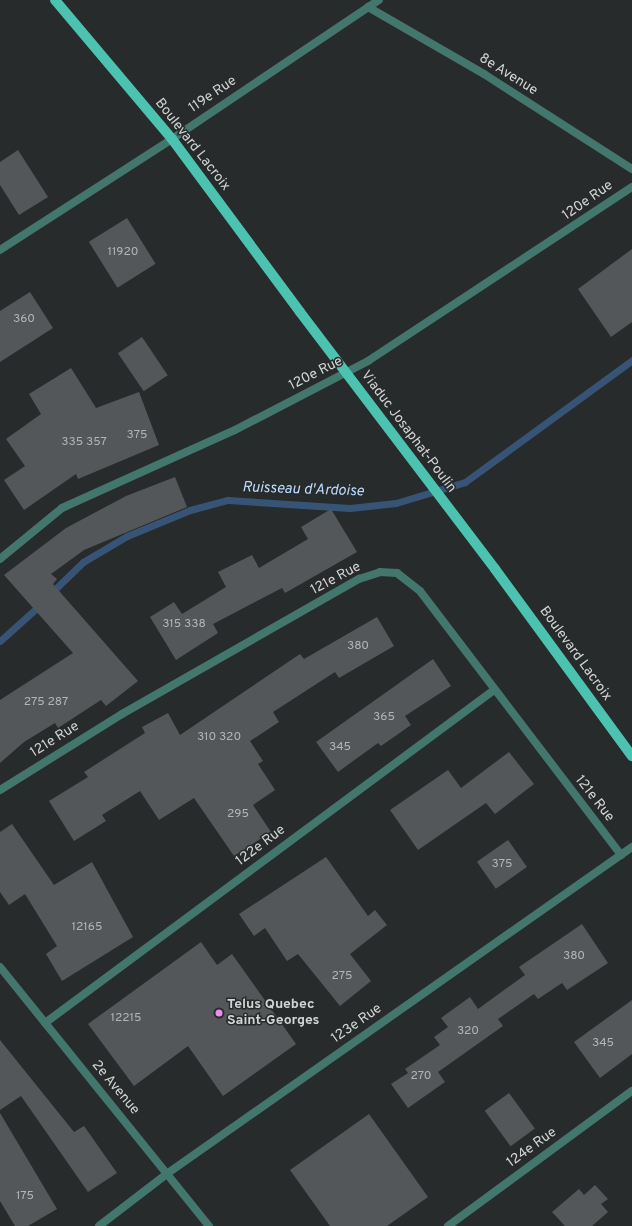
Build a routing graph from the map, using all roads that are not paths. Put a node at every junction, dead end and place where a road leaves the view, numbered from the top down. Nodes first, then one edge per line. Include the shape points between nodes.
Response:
1 (55, 0) edge
2 (379, 0) edge
3 (368, 7) junction
4 (172, 138) junction
5 (632, 168) edge
6 (632, 186) edge
7 (0, 250) edge
8 (300, 312) joint
9 (0, 559) edge
10 (494, 569) joint
11 (494, 690) junction
12 (632, 756) edge
13 (0, 790) edge
14 (632, 847) edge
15 (621, 855) junction
16 (0, 967) edge
17 (45, 1024) junction
18 (632, 1091) edge
19 (168, 1173) junction
20 (99, 1226) edge
21 (209, 1226) edge
22 (448, 1226) edge

1 - 4 main road, Boulevard Lacroix
2 - 3 street, 119e Rue
3 - 4 street, 119e Rue
3 - 5 street, 8e Avenue via 484,74
4 - 7 street, 119e Rue
4 - 8 main road, Boulevard Lacroix
6 - 9 street, 120e Rue via 368,361 235,430 62,508
8 - 10 main road, Viaduc Josaphat-Poulin, bridge
10 - 12 main road, Boulevard Lacroix
11 - 13 street, 121e Rue via 411,580 397,573 380,572 359,579 122,714
11 - 15 street, 121e Rue
11 - 17 street, 122e Rue
14 - 15 street, 123e Rue
15 - 19 street, 123e Rue
16 - 17 street, 2e Avenue
17 - 19 street, 2e Avenue
18 - 22 street, 124e Rue
19 - 20 street, 123e Rue
19 - 21 street, 2e Avenue

